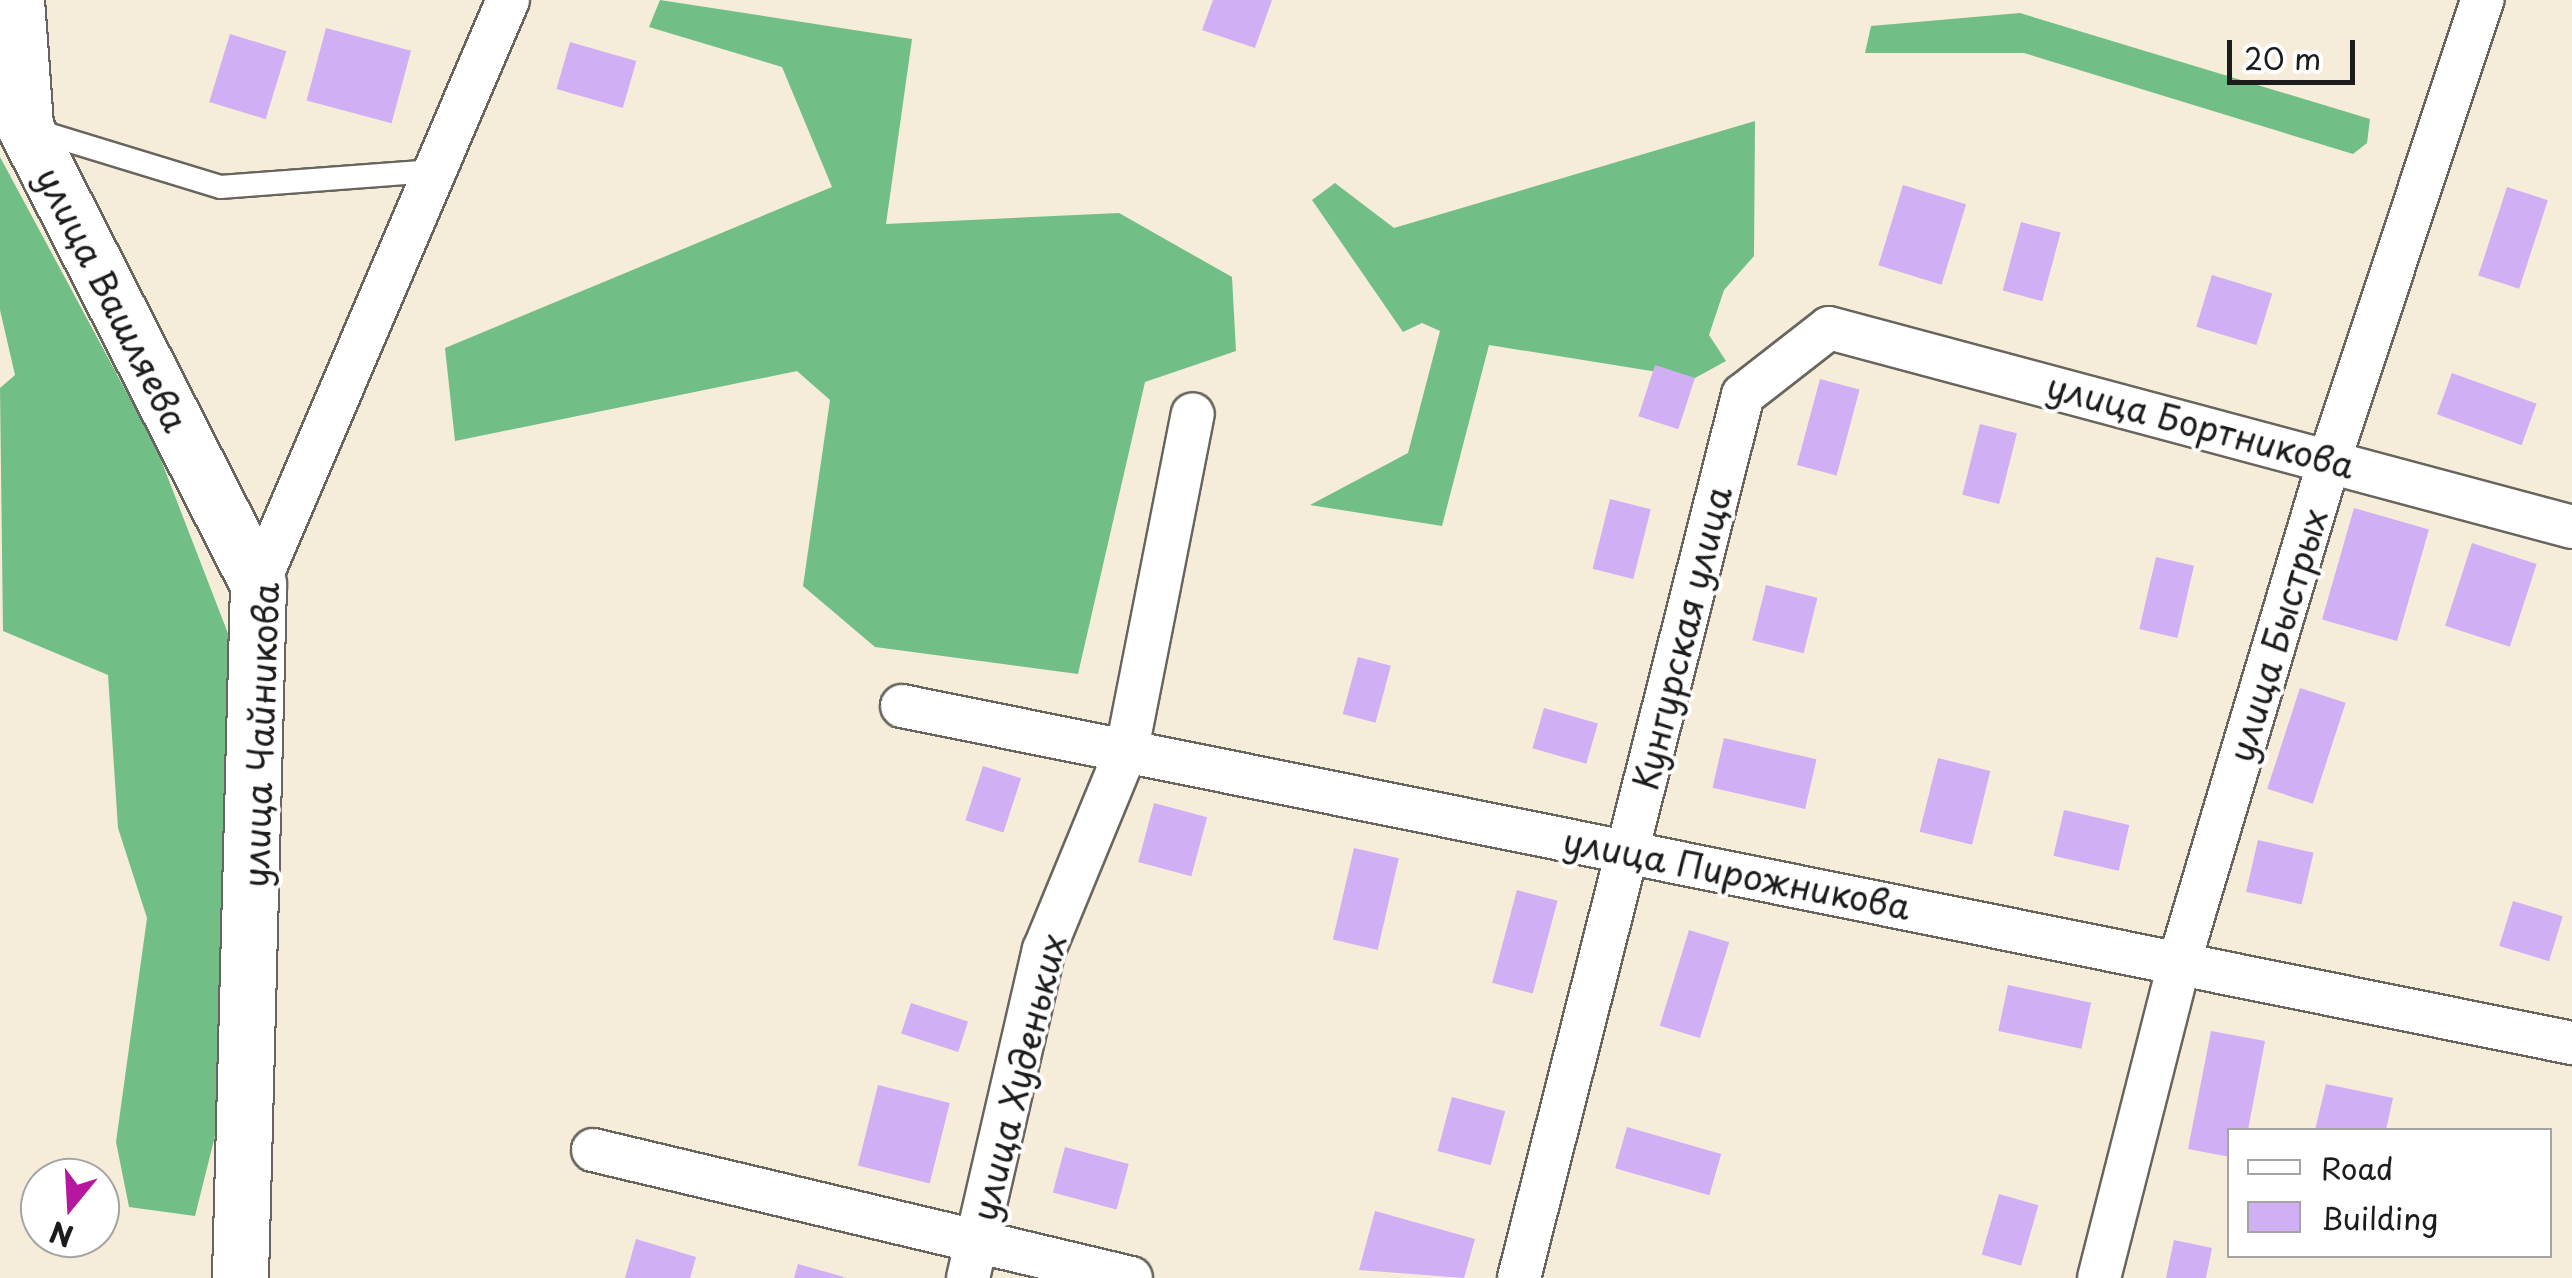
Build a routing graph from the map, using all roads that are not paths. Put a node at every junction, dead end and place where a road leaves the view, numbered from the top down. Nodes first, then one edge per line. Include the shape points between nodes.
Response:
1 (16, 0) edge
2 (508, 0) edge
3 (2482, 0) edge
4 (25, 127) junction
5 (431, 171) junction
6 (1829, 328) joint
7 (1193, 414) dead end
8 (2330, 458) junction
9 (2572, 527) edge
10 (258, 584) junction
11 (902, 706) dead end
12 (1127, 749) junction
13 (1626, 852) junction
14 (2180, 960) junction
15 (2572, 1044) edge
16 (593, 1150) dead end
17 (972, 1260) edge
18 (240, 1278) edge
19 (1131, 1278) edge
20 (1519, 1278) edge
21 (2099, 1278) edge

1 - 4 street, улица Вашляева
2 - 5 street, улица Чайникова
3 - 8 street, улица Быстрых
4 - 5 lane via 220,187
4 - 10 street, улица Вашляева
5 - 10 street, улица Чайникова
6 - 8 street, улица Бортникова
6 - 13 street, Кунгурская улица via 1742,395
7 - 12 street, улица Худеньких
8 - 9 street, улица Бортникова
8 - 14 street, улица Быстрых
10 - 18 street, улица Чайникова
11 - 12 street, улица Пирожникова
12 - 13 street, улица Пирожникова
12 - 17 street, улица Худеньких via 1044,950
13 - 14 street, улица Пирожникова
13 - 20 street, Кунгурская улица
14 - 15 street, улица Пирожникова
14 - 21 street, улица Быстрых
16 - 17 street
17 - 19 street

